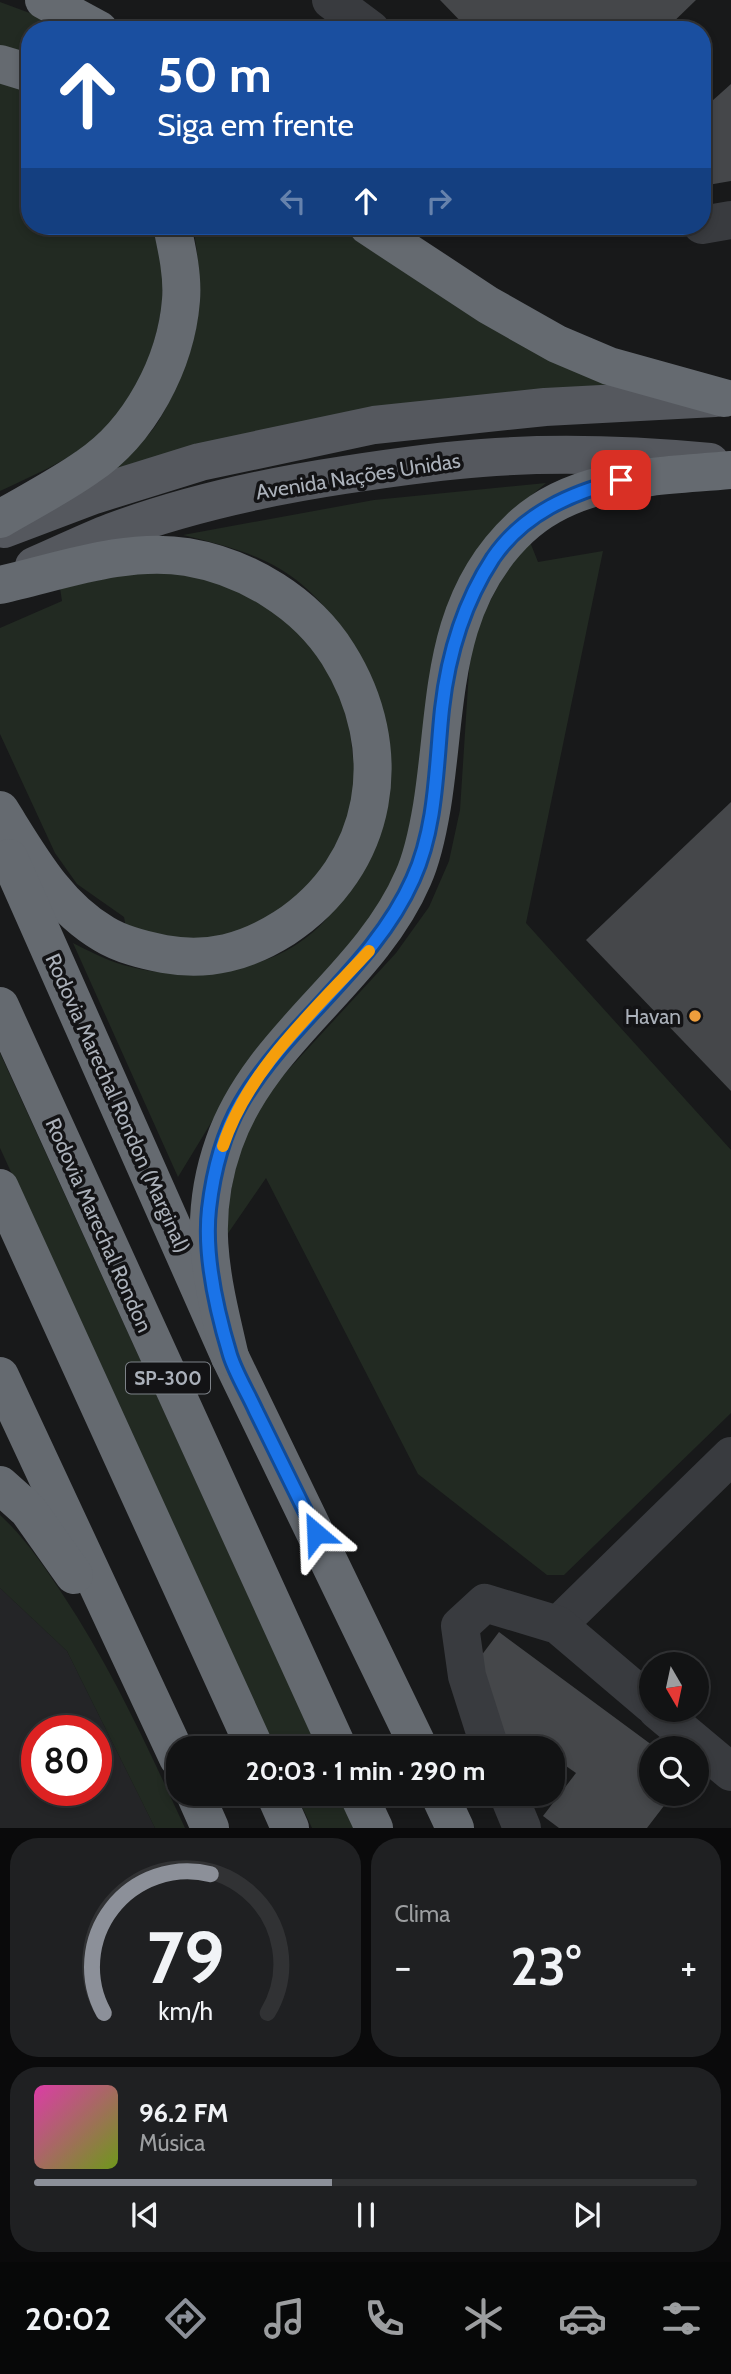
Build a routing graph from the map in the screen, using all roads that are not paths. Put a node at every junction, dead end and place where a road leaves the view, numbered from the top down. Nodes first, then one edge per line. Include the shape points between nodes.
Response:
1 (44, 0) edge
2 (331, 0) edge
3 (82, 21) edge
4 (359, 21) edge
5 (0, 64) edge
6 (21, 70) edge
7 (731, 220) edge
8 (711, 223) edge
9 (174, 235) edge
10 (382, 235) edge
11 (727, 398) edge
12 (731, 464) edge
13 (731, 470) edge
14 (0, 519) edge
15 (0, 531) edge
16 (0, 583) edge
17 (0, 810) edge
18 (0, 837) edge
19 (0, 1006) edge
20 (0, 1188) edge
21 (230, 1357) junction
22 (0, 1376) edge
23 (731, 1456) edge
24 (0, 1485) edge
25 (558, 1625) junction
26 (136, 1665) junction
27 (639, 1694) edge
28 (671, 1722) edge
29 (168, 1736) edge
30 (250, 1736) edge
31 (333, 1736) edge
32 (413, 1736) edge
33 (486, 1736) edge
34 (731, 1772) edge
35 (200, 1806) edge
36 (280, 1806) edge
37 (364, 1806) edge
38 (445, 1806) edge
39 (513, 1806) edge
40 (210, 1828) edge
41 (290, 1828) edge
42 (374, 1828) edge
43 (455, 1828) edge
44 (522, 1828) edge

1 - 3 highway
2 - 4 street
5 - 6 highway
7 - 8 street
9 - 14 highway via 181,298 177,328 153,391 106,452
10 - 11 highway via 557,344 609,366
11 - 15 main road, Avenida Nações Unidas via 545,407 374,425 200,462
12 - 16 main road, Avenida Nações Unidas via 650,456 482,457 257,489 112,532
13 - 21 highway via 621,480 549,505 495,555 475,588 448,668 427,836 414,877 374,946 262,1071 239,1106 224,1143 208,1213 211,1272
16 - 17 highway via 120,558 153,556 186,557 263,583 318,627 352,675 371,733 373,766 365,827 338,879 318,903 267,939 208,958 128,945 83,920 43,880
18 - 21 highway, Rodovia Marechal Rondon (Marginal)
19 - 31 highway, Rodovia Marechal Rondon / SP-300
20 - 30 highway, SP-300
21 - 32 highway, Rodovia Marechal Rondon (Marginal)
22 - 26 highway
23 - 25 street
24 - 26 highway via 28,1510
25 - 27 street
25 - 33 street via 485,1603 460,1626 467,1676
26 - 29 highway
28 - 34 street
35 - 40 highway
36 - 41 highway
37 - 42 highway
38 - 43 highway
39 - 44 street

